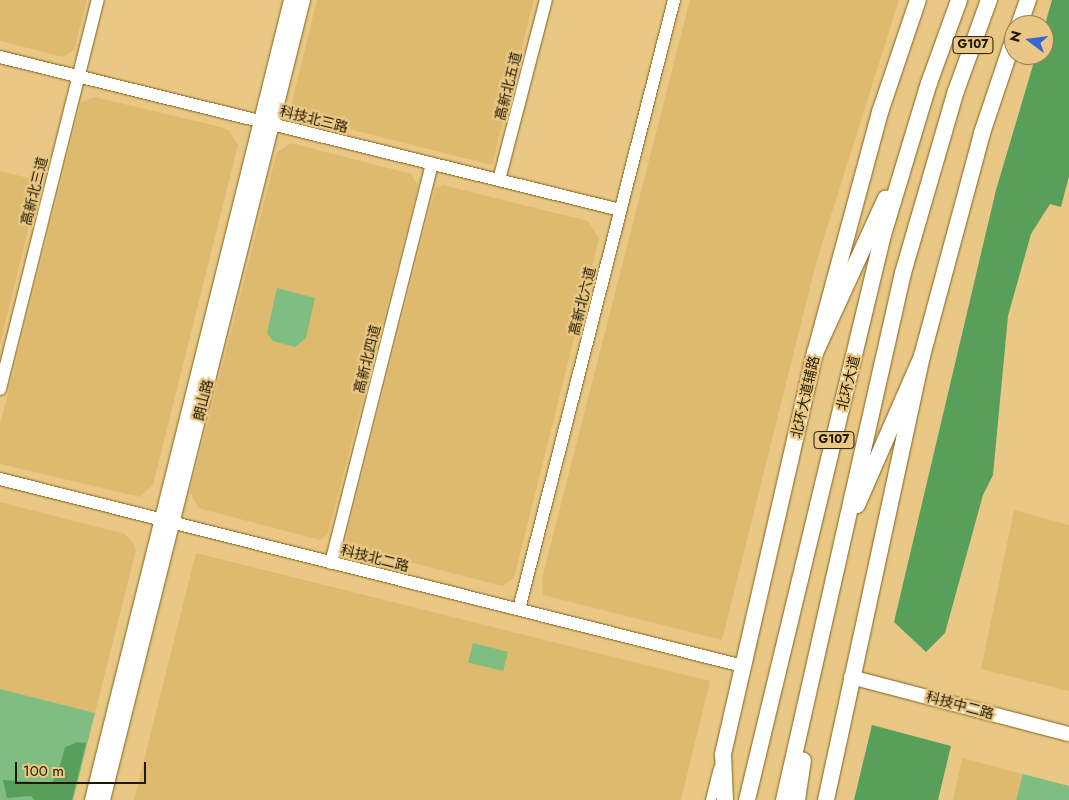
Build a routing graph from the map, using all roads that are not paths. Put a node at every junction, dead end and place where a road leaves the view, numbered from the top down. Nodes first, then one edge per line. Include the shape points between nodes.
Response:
1 (98, 0) edge
2 (292, 0) edge
3 (303, 0) edge
4 (546, 0) edge
5 (674, 0) edge
6 (918, 0) edge
7 (959, 0) edge
8 (989, 0) edge
9 (1028, 0) edge
10 (1023, 15) edge
11 (0, 57) edge
12 (1005, 65) edge
13 (79, 76) junction
14 (266, 123) junction
15 (909, 145) junction
16 (432, 164) junction
17 (499, 180) junction
18 (620, 210) junction
19 (815, 353) junction
20 (922, 356) junction
21 (0, 389) edge
22 (0, 479) edge
23 (167, 521) junction
24 (841, 544) junction
25 (331, 563) junction
26 (520, 609) junction
27 (824, 632) junction
28 (743, 666) junction
29 (851, 677) junction
30 (1069, 734) edge
31 (723, 754) junction
32 (92, 800) edge
33 (103, 800) edge
34 (711, 800) edge
35 (726, 800) edge
36 (747, 800) edge
37 (784, 800) edge
38 (797, 800) edge
39 (826, 800) edge

1 - 13 street, 高新北三道
2 - 14 main road, 朗山路
3 - 14 main road, 朗山路
4 - 17 street, 高新北五道
5 - 18 street, 高新北六道
6 - 19 main road, 北环大道辅路 via 877,121
7 - 15 main road, 北环大道 / G107
8 - 24 main road, 北环大道 / G107 via 956,91 903,272
9 - 10 main road
11 - 13 street, 科技北三路
12 - 20 main road via 982,132
13 - 14 street, 科技北三路
13 - 21 street, 高新北三道
14 - 16 street, 科技北三路
14 - 23 main road, 朗山路
15 - 19 main road
15 - 36 main road, 北环大道 / G107 via 881,245
16 - 17 street, 科技北三路
16 - 25 street, 高新北四道
17 - 18 street, 科技北三路
18 - 26 street, 高新北六道
19 - 28 main road, 北环大道辅路
20 - 24 main road
20 - 29 main road
22 - 23 street, 科技北二路
23 - 25 street, 科技北二路
23 - 32 main road, 朗山路
23 - 33 main road, 朗山路
24 - 27 main road, 北环大道 / G107
25 - 26 street, 科技北二路
26 - 28 street, 科技北二路
27 - 37 main road, 北环大道 / G107
27 - 38 main road
28 - 31 main road, 北环大道辅路
29 - 30 main road, 科技中二路
29 - 39 main road
31 - 34 street, 北环大道辅路
31 - 35 main road

